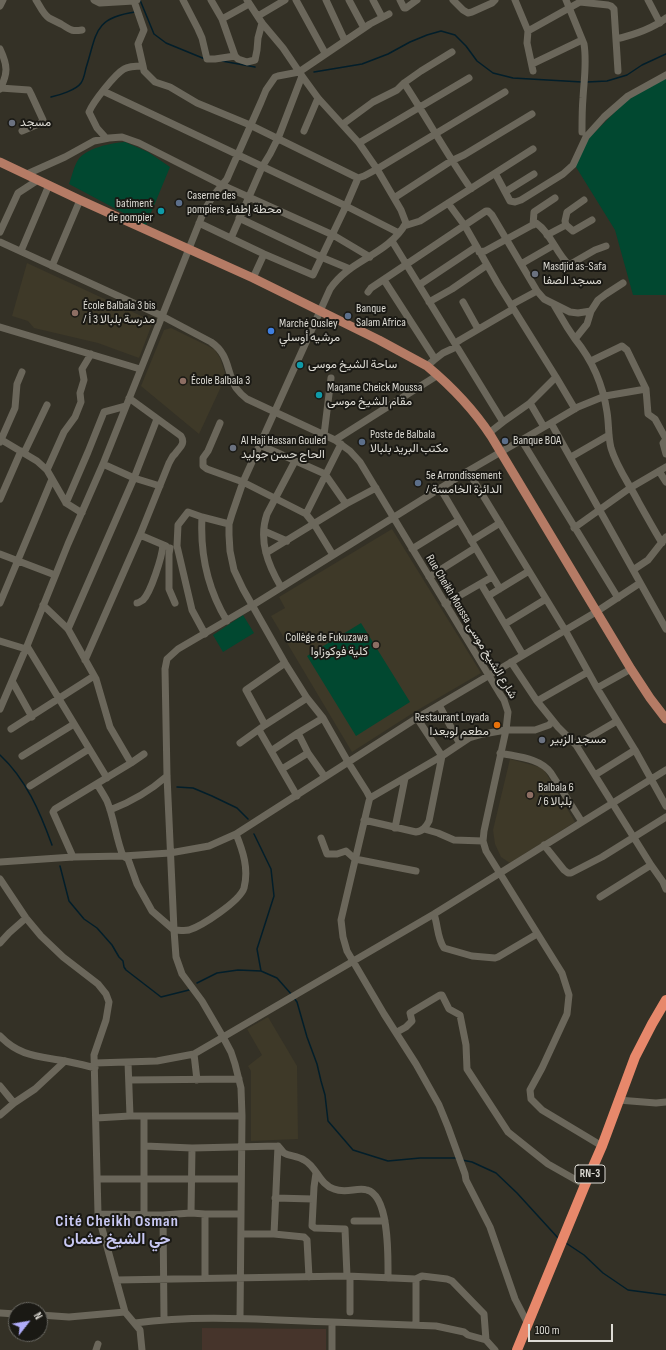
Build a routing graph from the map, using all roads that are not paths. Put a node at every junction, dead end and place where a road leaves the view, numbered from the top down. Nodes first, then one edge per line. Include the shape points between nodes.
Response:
1 (3, 0) edge
2 (36, 0) edge
3 (94, 0) edge
4 (134, 0) edge
5 (183, 0) edge
6 (211, 0) edge
7 (285, 0) edge
8 (296, 0) edge
9 (326, 0) edge
10 (349, 0) edge
11 (373, 0) edge
12 (400, 0) edge
13 (417, 0) edge
14 (453, 0) edge
15 (495, 0) edge
16 (515, 0) edge
17 (566, 0) edge
18 (648, 0) edge
19 (580, 1) edge
20 (248, 2) edge
21 (0, 6) edge
22 (569, 7) junction
23 (389, 14) dead end
24 (258, 16) junction
25 (382, 17) junction
26 (222, 19) junction
27 (663, 20) edge
28 (262, 23) junction
29 (364, 28) junction
30 (82, 30) dead end
31 (528, 31) junction
32 (616, 39) junction
33 (582, 40) junction
34 (345, 41) junction
35 (0, 49) edge
36 (452, 52) dead end
37 (325, 53) junction
38 (235, 56) junction
39 (142, 66) junction
40 (618, 71) dead end
41 (300, 74) junction
42 (666, 75) edge
43 (469, 78) dead end
44 (404, 83) junction
45 (0, 89) edge
46 (104, 91) junction
47 (505, 92) dead end
48 (318, 98) junction
49 (420, 106) junction
50 (532, 114) dead end
51 (343, 124) junction
52 (250, 125) junction
53 (22, 131) dead end
54 (304, 131) dead end
55 (582, 132) dead end
56 (435, 134) junction
57 (106, 138) junction
58 (278, 139) junction
59 (359, 143) junction
60 (533, 149) dead end
61 (238, 155) junction
62 (451, 161) junction
63 (0, 162) edge
64 (262, 167) junction
65 (377, 169) junction
66 (495, 173) junction
67 (27, 174) junction
68 (534, 174) dead end
69 (358, 178) junction
70 (38, 180) junction
71 (49, 185) junction
72 (222, 185) junction
73 (471, 189) junction
74 (505, 192) junction
75 (249, 198) junction
76 (394, 198) junction
77 (555, 198) dead end
78 (80, 200) junction
79 (584, 200) dead end
80 (448, 204) junction
81 (346, 206) junction
82 (239, 218) junction
83 (592, 220) dead end
84 (200, 223) junction
85 (533, 225) junction
86 (566, 225) junction
87 (404, 226) junction
88 (465, 226) junction
89 (0, 232) edge
90 (399, 233) junction
91 (333, 235) junction
92 (547, 235) junction
93 (231, 238) junction
94 (506, 239) junction
95 (0, 242) edge
96 (392, 242) junction
97 (554, 245) junction
98 (606, 246) dead end
99 (478, 249) junction
100 (189, 250) junction
101 (21, 251) junction
102 (264, 254) junction
103 (322, 257) junction
104 (370, 257) junction
105 (521, 264) junction
106 (407, 265) junction
107 (487, 265) junction
108 (52, 266) junction
109 (350, 269) junction
110 (253, 278) junction
111 (384, 280) junction
112 (623, 283) dead end
113 (419, 285) junction
114 (537, 291) junction
115 (368, 292) dead end
116 (429, 302) junction
117 (463, 302) dead end
118 (554, 305) junction
119 (512, 307) junction
120 (320, 310) junction
121 (591, 312) junction
122 (162, 316) junction
123 (0, 327) edge
124 (478, 329) junction
125 (576, 339) junction
126 (456, 347) junction
127 (91, 354) junction
128 (434, 360) junction
129 (591, 361) junction
130 (427, 366) junction
131 (140, 369) junction
132 (22, 372) dead end
133 (438, 375) junction
134 (556, 377) junction
135 (331, 378) dead end
136 (646, 389) junction
137 (605, 396) junction
138 (129, 398) junction
139 (530, 404) junction
140 (46, 405) dead end
141 (126, 406) junction
142 (576, 409) junction
143 (275, 411) junction
144 (158, 419) junction
145 (504, 422) junction
146 (220, 423) dead end
147 (551, 423) junction
148 (544, 427) junction
149 (489, 433) junction
150 (324, 435) junction
151 (609, 435) junction
152 (0, 440) edge
153 (522, 441) junction
154 (338, 442) junction
155 (260, 445) junction
156 (22, 452) junction
157 (502, 452) junction
158 (666, 454) edge
159 (571, 457) junction
160 (295, 461) junction
161 (103, 464) junction
162 (666, 468) edge
163 (47, 470) junction
164 (468, 471) junction
165 (659, 471) junction
166 (325, 474) junction
167 (134, 478) junction
168 (52, 480) junction
169 (243, 482) junction
170 (666, 482) edge
171 (160, 486) junction
172 (376, 488) junction
173 (440, 488) junction
174 (630, 488) junction
175 (0, 499) edge
176 (276, 499) junction
177 (66, 503) junction
178 (346, 504) junction
179 (599, 510) junction
180 (82, 513) junction
181 (306, 514) junction
182 (202, 517) junction
183 (394, 518) junction
184 (459, 520) junction
185 (500, 523) junction
186 (229, 524) junction
187 (314, 524) junction
188 (574, 528) junction
189 (264, 531) junction
190 (140, 535) junction
191 (664, 540) edge
192 (287, 541) junction
193 (471, 541) junction
194 (163, 545) junction
195 (174, 547) junction
196 (475, 548) junction
197 (412, 549) junction
198 (266, 553) junction
199 (0, 554) edge
200 (333, 555) junction
201 (18, 561) junction
202 (633, 570) junction
203 (529, 571) junction
204 (55, 575) junction
205 (429, 577) junction
206 (492, 577) junction
207 (640, 583) junction
208 (480, 584) junction
209 (281, 587) junction
210 (500, 589) junction
211 (488, 596) junction
212 (618, 598) junction
213 (546, 599) junction
214 (0, 603) edge
215 (137, 603) dead end
216 (175, 603) dead end
217 (445, 604) junction
218 (43, 605) junction
219 (253, 605) junction
220 (596, 612) junction
221 (227, 621) junction
222 (505, 624) junction
223 (68, 629) junction
224 (666, 629) edge
225 (565, 630) junction
226 (205, 634) junction
227 (0, 641) edge
228 (26, 648) junction
229 (523, 655) junction
230 (85, 660) junction
231 (511, 662) junction
232 (285, 663) junction
233 (631, 669) junction
234 (588, 672) junction
235 (94, 676) junction
236 (489, 676) junction
237 (12, 681) junction
238 (597, 688) junction
239 (58, 698) junction
240 (307, 698) junction
241 (537, 701) junction
242 (439, 705) junction
243 (0, 709) edge
244 (32, 717) junction
245 (323, 718) junction
246 (417, 718) junction
247 (666, 719) edge
248 (554, 721) junction
249 (617, 721) junction
250 (74, 724) junction
251 (262, 728) junction
252 (11, 729) dead end
253 (506, 730) junction
254 (298, 733) junction
255 (240, 743) dead end
256 (460, 744) junction
257 (576, 745) junction
258 (89, 749) junction
259 (636, 750) junction
260 (271, 751) junction
261 (308, 753) junction
262 (500, 753) junction
263 (144, 754) dead end
264 (22, 756) dead end
265 (442, 756) junction
266 (348, 762) junction
267 (131, 763) junction
268 (282, 769) junction
269 (666, 770) edge
270 (594, 775) junction
271 (167, 776) junction
272 (325, 776) junction
273 (107, 778) junction
274 (405, 778) junction
275 (652, 779) junction
276 (97, 784) junction
277 (30, 786) dead end
278 (297, 796) junction
279 (370, 798) junction
280 (612, 803) junction
281 (666, 806) edge
282 (110, 810) junction
283 (666, 817) edge
284 (364, 820) junction
285 (582, 822) junction
286 (395, 828) junction
287 (424, 829) junction
288 (236, 834) junction
289 (634, 837) junction
290 (321, 838) dead end
291 (483, 841) junction
292 (544, 845) junction
293 (170, 853) junction
294 (122, 856) junction
295 (73, 857) junction
296 (355, 859) junction
297 (0, 862) edge
298 (651, 865) junction
299 (416, 871) dead end
300 (499, 873) junction
301 (0, 879) edge
302 (665, 884) edge
303 (600, 897) dead end
304 (434, 914) junction
305 (26, 918) junction
306 (174, 930) junction
307 (537, 934) junction
308 (0, 943) edge
309 (353, 961) junction
310 (666, 1000) edge
311 (397, 1032) junction
312 (0, 1036) edge
313 (223, 1037) junction
314 (194, 1054) junction
315 (65, 1061) junction
316 (128, 1062) junction
317 (95, 1065) junction
318 (239, 1079) junction
319 (129, 1080) junction
320 (197, 1080) junction
321 (0, 1086) edge
322 (618, 1100) junction
323 (666, 1102) edge
324 (14, 1103) junction
325 (0, 1115) edge
326 (130, 1116) junction
327 (242, 1116) junction
328 (144, 1117) junction
329 (96, 1118) junction
330 (145, 1146) junction
331 (278, 1146) junction
332 (602, 1146) junction
333 (241, 1147) junction
334 (192, 1148) junction
335 (316, 1173) junction
336 (144, 1178) junction
337 (97, 1179) junction
338 (192, 1180) junction
339 (241, 1180) junction
340 (585, 1185) junction
341 (275, 1198) junction
342 (313, 1199) junction
343 (190, 1213) junction
344 (98, 1214) junction
345 (205, 1214) junction
346 (241, 1214) junction
347 (144, 1215) junction
348 (163, 1215) junction
349 (354, 1221) dead end
350 (385, 1221) junction
351 (242, 1234) junction
352 (274, 1234) junction
353 (348, 1276) junction
354 (310, 1277) junction
355 (205, 1278) junction
356 (241, 1278) junction
357 (388, 1278) junction
358 (164, 1279) junction
359 (416, 1279) junction
360 (116, 1280) junction
361 (125, 1312) junction
362 (350, 1312) dead end
363 (48, 1316) edge
364 (240, 1318) junction
365 (164, 1319) junction
366 (332, 1322) junction
367 (135, 1323) junction
368 (416, 1324) junction
369 (528, 1324) junction
370 (486, 1340) junction
371 (142, 1350) edge
372 (332, 1350) edge
373 (495, 1350) edge
374 (517, 1350) edge

1 - 21 street
2 - 30 street via 49,18 69,30
3 - 4 street via 100,4
4 - 39 street via 144,30 138,44
5 - 38 street via 200,34 207,59
6 - 26 street
7 - 24 street
8 - 37 street
9 - 34 street
10 - 29 street
11 - 25 street
12 - 13 street via 404,8
14 - 15 street via 468,13
16 - 31 street
17 - 22 street
18 - 27 street
19 - 22 street
19 - 32 street via 611,6 614,9
20 - 24 street
20 - 26 street
22 - 31 street
22 - 33 street
23 - 25 street
24 - 28 street
25 - 29 street
26 - 38 street
27 - 32 street via 634,34
28 - 38 street via 255,60 246,62
28 - 41 street
29 - 34 street
31 - 33 street via 527,43 532,68
32 - 40 street
33 - 55 street via 585,55
34 - 37 street
35 - 45 street via 7,66 7,73
36 - 44 street
37 - 41 street
39 - 46 street via 123,69
39 - 52 street via 155,82
41 - 48 street
41 - 52 street via 278,76 272,80
41 - 58 street
42 - 74 street via 628,96 604,117 586,137 574,165 563,174 518,202 510,201
43 - 49 street
44 - 49 street
44 - 51 street
45 - 53 street via 29,90 43,120
46 - 57 street via 89,112 97,128
46 - 61 street
47 - 56 street
48 - 51 street
48 - 54 street
49 - 56 street
49 - 59 street
50 - 62 street
51 - 59 street
52 - 58 street
52 - 61 street
56 - 62 street
56 - 65 street
57 - 67 street via 94,141
57 - 72 street via 122,137 139,143
58 - 64 street
58 - 69 street
59 - 65 street
60 - 66 street
61 - 64 street
61 - 72 street
62 - 73 street
62 - 76 street
63 - 67 main road
64 - 75 street
64 - 81 street
65 - 69 street
65 - 76 street
66 - 73 street
66 - 74 street
67 - 70 main road
68 - 74 street
69 - 81 street
70 - 71 main road
70 - 89 street via 18,193
71 - 78 main road
71 - 101 street
72 - 75 street
72 - 84 street via 204,211
73 - 80 street
75 - 82 street
75 - 91 street
76 - 87 street via 406,220
77 - 85 street via 534,212
78 - 100 main road
78 - 108 street
79 - 86 street via 567,212
80 - 87 street via 420,221
80 - 88 street
81 - 90 street
81 - 91 street
82 - 93 street
82 - 103 street
83 - 86 street via 573,231
84 - 93 street
84 - 100 street
85 - 92 street via 537,223
85 - 94 street
86 - 92 street
87 - 90 street
88 - 94 street via 488,211
88 - 99 street
88 - 106 street
90 - 96 street
91 - 103 street
91 - 104 street
92 - 97 street
93 - 102 street
94 - 99 street via 485,251
94 - 105 street
95 - 101 street, Rue Cheikh Moussa شارع الشيخ موسى
96 - 104 street
96 - 106 street
97 - 98 street via 569,265
97 - 105 street
99 - 107 street
99 - 113 street
100 - 110 main road
100 - 122 street
101 - 108 street, Rue Cheikh Moussa شارع الشيخ موسى
102 - 103 street via 313,275
102 - 110 street
103 - 109 street
104 - 109 street
105 - 114 street
106 - 111 street
106 - 113 street
107 - 116 street
107 - 119 street
108 - 122 street, Rue Cheikh Moussa شارع الشيخ موسى
109 - 120 street via 335,282
110 - 120 main road
111 - 115 street
111 - 128 street
112 - 121 street via 601,297
113 - 116 street
114 - 118 street
114 - 119 street
116 - 126 street
117 - 124 street
118 - 121 street via 574,313
118 - 125 street
119 - 124 street
119 - 134 street
120 - 130 main road
120 - 143 street
121 - 125 street via 587,324
122 - 131 street
122 - 143 street, Rue Cheikh Moussa شارع الشيخ موسى via 218,347 237,389 247,399
123 - 127 street
124 - 126 street via 457,342
125 - 129 street
126 - 128 street
126 - 145 street
127 - 131 street
127 - 163 street via 82,369 84,380 80,393 81,402
128 - 130 street
129 - 136 street via 622,346 627,350
129 - 137 street
130 - 133 main road
131 - 138 street
132 - 152 street via 17,384 15,408
133 - 149 main road
133 - 154 street
134 - 139 street
134 - 142 street
135 - 150 street
136 - 137 street
136 - 158 street via 648,414 655,419 666,439 663,443
137 - 142 street
137 - 151 street
138 - 141 street
138 - 144 street
139 - 145 street
139 - 148 street
140 - 156 street
141 - 161 street
141 - 177 street via 104,412
142 - 147 street
143 - 150 street, Rue Cheikh Moussa شارع الشيخ موسى
143 - 155 street
144 - 167 street
144 - 171 street via 183,438 183,445 172,458
145 - 149 street
146 - 169 street via 203,458 202,466
147 - 148 street
147 - 159 street
148 - 153 street
149 - 157 main road
150 - 154 street, Rue Cheikh Moussa شارع الشيخ موسى
151 - 159 street
151 - 174 street via 611,449
152 - 156 street
153 - 157 street
153 - 188 street
154 - 166 street
154 - 172 street, Rue Cheikh Moussa شارع الشيخ موسى via 360,462
155 - 160 street
155 - 169 street
156 - 163 street via 38,461
156 - 175 street
157 - 164 street
157 - 220 main road
159 - 179 street
160 - 166 street
160 - 176 street
161 - 167 street
161 - 180 street
162 - 165 street
163 - 168 street
164 - 173 street
164 - 185 street
165 - 170 street
165 - 174 street
166 - 178 street
166 - 181 street
167 - 171 street
167 - 223 street
168 - 177 street
168 - 201 street
169 - 176 street
169 - 186 street
171 - 190 street
172 - 178 street
172 - 183 street, Rue Cheikh Moussa شارع الشيخ موسى
173 - 183 street
173 - 184 street
174 - 179 street
174 - 191 street via 651,525
176 - 181 street
176 - 189 street via 267,514
177 - 180 street
178 - 187 street
179 - 188 street
179 - 202 street
180 - 204 street
181 - 187 street
182 - 186 street
182 - 195 street via 188,512 178,525
182 - 221 street via 208,581
183 - 197 street, Rue Cheikh Moussa شارع الشيخ موسى
183 - 200 street
184 - 193 street
184 - 197 street
185 - 193 street
185 - 203 street
186 - 219 street via 230,552 234,570
187 - 192 street
187 - 200 street
188 - 212 street
189 - 192 street
189 - 198 street
190 - 194 street
190 - 230 street
191 - 202 street via 648,560
192 - 198 street
193 - 196 street
194 - 195 street
194 - 215 street via 152,584 143,600
195 - 216 street via 169,554 169,589
195 - 226 street via 192,610
196 - 205 street
196 - 206 street
197 - 205 street, Rue Cheikh Moussa شارع الشيخ موسى
198 - 209 street
199 - 201 street
200 - 209 street
201 - 204 street
201 - 214 street
202 - 207 street
203 - 210 street
203 - 213 street
204 - 218 street
205 - 217 street, Rue Cheikh Moussa شارع الشيخ موسى
206 - 208 street
206 - 210 street
207 - 212 street
207 - 224 street
208 - 211 street
208 - 217 street
209 - 219 street
210 - 211 street
211 - 222 street
212 - 220 street
213 - 222 street
213 - 225 street
217 - 236 street, Rue Cheikh Moussa شارع الشيخ موسى
218 - 223 street
218 - 228 street
219 - 221 street
219 - 232 street
220 - 225 street
220 - 233 main road
221 - 226 street
222 - 229 street
223 - 230 street
225 - 229 street
225 - 234 street
226 - 271 street via 178,649 167,659
227 - 228 street
228 - 237 street
228 - 239 street
229 - 231 street
230 - 235 street
231 - 236 street
231 - 241 street
232 - 240 street
232 - 251 street via 246,690
233 - 238 street
233 - 247 main road
234 - 238 street
234 - 241 street
235 - 239 street
235 - 267 street via 110,727
236 - 242 street
236 - 253 street, Rue Cheikh Moussa شارع الشيخ موسى via 508,712
237 - 243 street
237 - 244 street
238 - 249 street
239 - 244 street
239 - 250 street
240 - 245 street
240 - 251 street
241 - 248 street
242 - 246 street
242 - 256 street
244 - 252 street
245 - 254 street
245 - 266 street
246 - 265 street
246 - 266 street
248 - 253 street via 535,730
248 - 257 street
249 - 257 street
249 - 259 street
250 - 258 street
250 - 264 street
251 - 255 street
251 - 260 street
253 - 256 street via 474,736
253 - 262 street, Rue Cheikh Moussa شارع الشيخ موسى
254 - 260 street
254 - 261 street
256 - 265 street
257 - 270 street
258 - 273 street
258 - 277 street
259 - 270 street
259 - 275 street
260 - 268 street
261 - 268 street
261 - 272 street
262 - 285 street via 545,766
262 - 291 street, Rue Cheikh Moussa شارع الشيخ موسى
263 - 267 street
265 - 274 street
265 - 287 street via 429,821
266 - 272 street
266 - 279 street
267 - 273 street
268 - 278 street
269 - 275 street
270 - 280 street
271 - 282 street via 131,802
271 - 293 street
272 - 278 street
273 - 276 street
274 - 279 street
274 - 286 street
275 - 280 street
275 - 281 street
276 - 282 street
276 - 295 street via 52,812
278 - 288 street
279 - 284 street
280 - 285 street
280 - 289 street
282 - 294 street
283 - 289 street
284 - 286 street
284 - 296 street
285 - 292 street
286 - 287 street via 416,832
287 - 291 street via 454,840
288 - 293 street via 209,846
288 - 306 street via 244,855 246,872 244,888 239,896 203,923 188,930
289 - 292 street via 602,858 571,873 564,870
289 - 298 street
290 - 296 street via 327,854 346,851
291 - 300 street
292 - 300 street
293 - 294 street
293 - 306 street
294 - 295 street
294 - 306 street via 128,859 137,884 152,912
295 - 297 street
296 - 299 street
296 - 309 street via 341,928 347,951
298 - 302 street
298 - 303 street
300 - 304 street
300 - 307 street
301 - 305 street
304 - 307 street via 444,948 472,956 498,957
304 - 309 street
305 - 308 street
305 - 317 street via 54,950 98,984 106,994 109,1009 94,1055
306 - 313 street via 176,957 182,974 202,1001
307 - 332 street via 562,973 569,995 567,1014 530,1090 532,1098 542,1110
309 - 311 street
309 - 313 street
310 - 322 highway, RN-3 via 635,1057
311 - 340 street via 412,1021 410,1013 442,995 449,1009 460,1015 466,1045 467,1069 508,1132 548,1164
311 - 369 street via 443,1113 466,1180 490,1227 515,1299
312 - 315 street via 8,1045 20,1052
313 - 314 street
313 - 318 street via 231,1052
314 - 316 street via 157,1061
314 - 320 street
315 - 317 street
315 - 324 street via 35,1089
316 - 317 street
316 - 319 street
317 - 329 street
318 - 320 street
318 - 327 street
319 - 320 street
319 - 326 street
321 - 324 street
322 - 323 street
322 - 332 highway, RN-3
324 - 325 street
326 - 328 street
326 - 329 street
327 - 328 street
327 - 333 street
328 - 330 street
329 - 337 street
330 - 334 street
330 - 336 street
331 - 333 street
331 - 335 street via 285,1153 304,1160
331 - 341 street
332 - 340 highway, RN-3
333 - 334 street
333 - 339 street
334 - 338 street
335 - 342 street
335 - 350 street via 334,1190 346,1192 366,1189 372,1192 377,1198
336 - 337 street
336 - 338 street
336 - 347 street
337 - 344 street
338 - 339 street
338 - 343 street
339 - 346 street
340 - 369 highway, RN-3
341 - 342 street
341 - 352 street
342 - 353 street via 313,1227 344,1229
343 - 345 street
343 - 348 street
344 - 347 street
344 - 360 street
345 - 346 street
345 - 355 street
346 - 351 street
347 - 348 street
348 - 358 street
349 - 350 street
350 - 357 street via 388,1238
351 - 352 street
351 - 356 street
352 - 354 street via 304,1237
353 - 354 street
353 - 357 street
353 - 362 street
354 - 356 street
355 - 356 street
355 - 358 street
356 - 364 street
357 - 359 street
358 - 360 street
358 - 365 street
359 - 368 street
359 - 370 street via 422,1276 452,1281 484,1314
360 - 361 street
361 - 363 street
361 - 367 street
364 - 365 street
364 - 366 street
365 - 367 street
366 - 368 street
366 - 372 street
367 - 371 street via 140,1330
368 - 370 street via 460,1331
369 - 374 highway, RN-3
370 - 373 street

